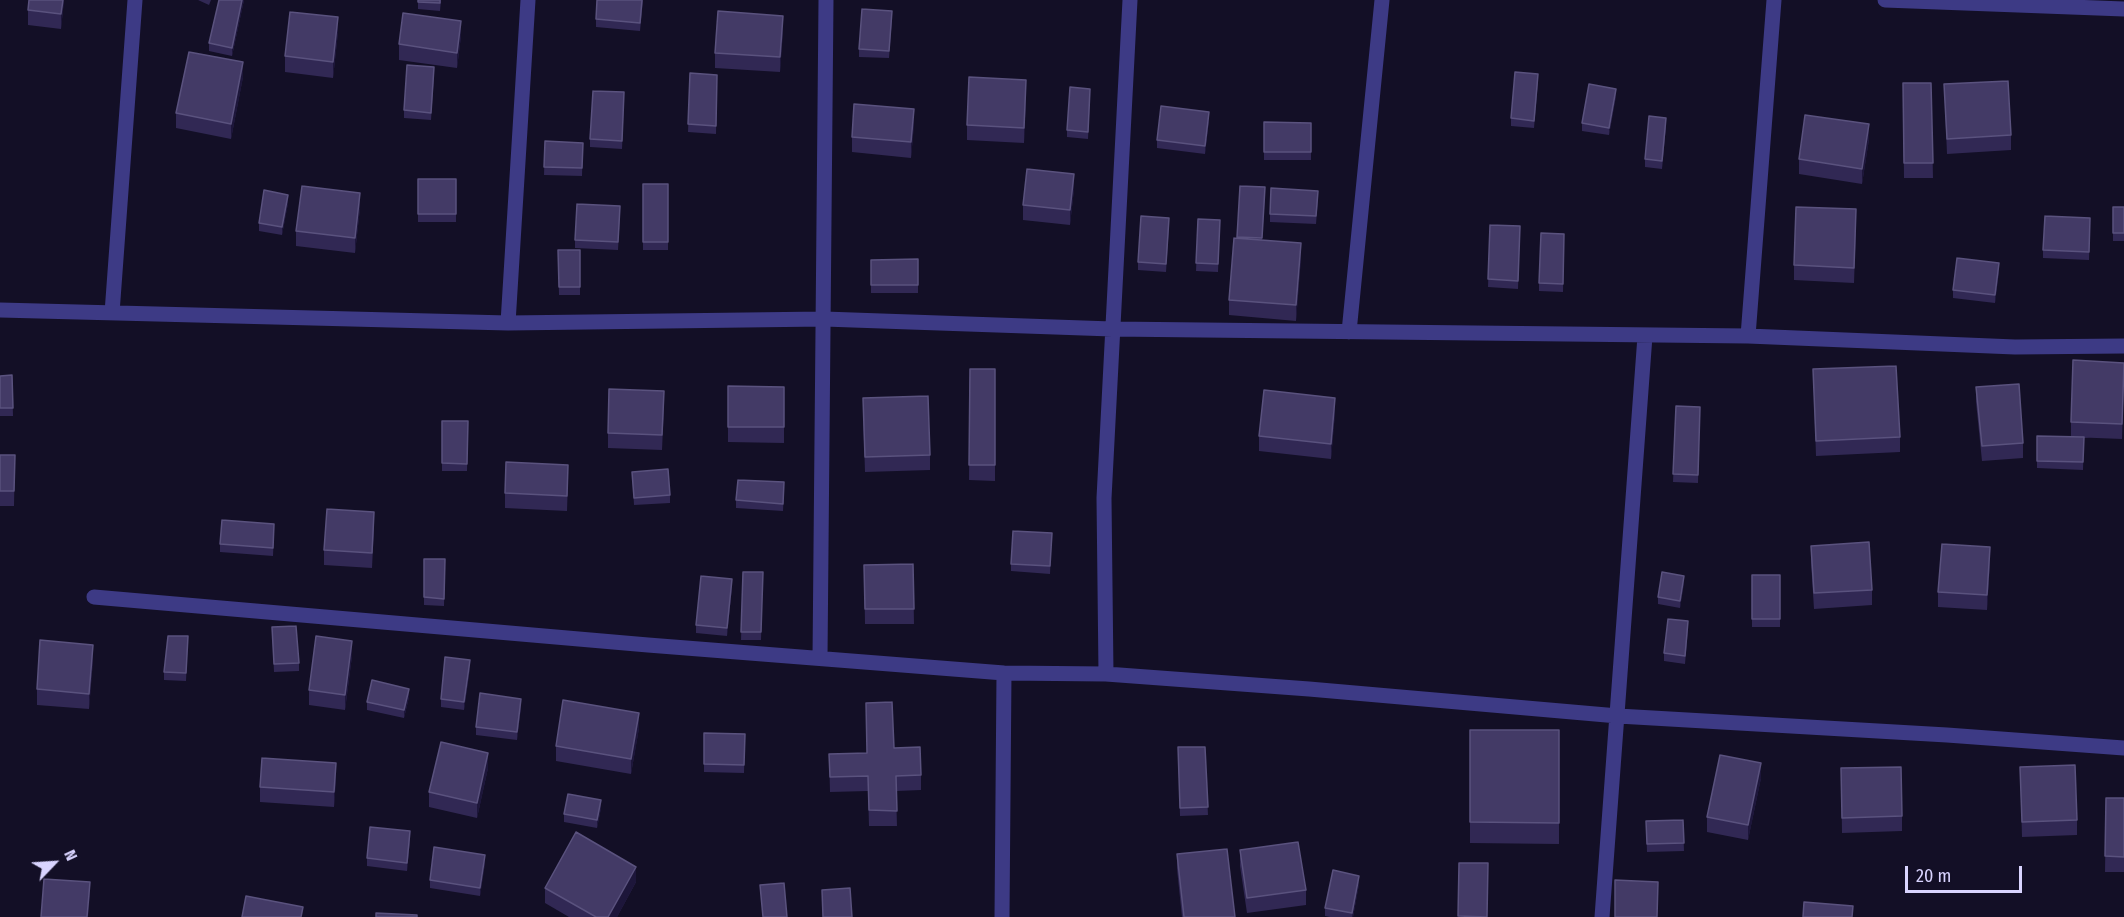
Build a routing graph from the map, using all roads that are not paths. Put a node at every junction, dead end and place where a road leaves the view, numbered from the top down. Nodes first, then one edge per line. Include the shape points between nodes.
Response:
1 (135, 0) edge
2 (528, 0) edge
3 (825, 0) edge
4 (1130, 0) edge
5 (1382, 0) edge
6 (1774, 0) edge
7 (1885, 0) edge
8 (2118, 6) edge
9 (0, 310) edge
10 (112, 313) junction
11 (824, 319) junction
12 (508, 323) junction
13 (1112, 329) junction
14 (1349, 332) junction
15 (1645, 336) junction
16 (1748, 336) junction
17 (2124, 346) edge
18 (94, 597) dead end
19 (820, 658) junction
20 (1004, 673) junction
21 (1106, 674) junction
22 (1618, 716) junction
23 (2124, 748) edge
24 (1002, 917) edge
25 (1602, 917) edge

1 - 10 street
2 - 12 street
3 - 11 street
4 - 13 street
5 - 14 street
6 - 16 street
7 - 8 street
9 - 10 street
10 - 12 street
11 - 12 street
11 - 13 street
11 - 19 street
13 - 14 street
13 - 21 street via 1104,498
14 - 15 street
15 - 16 street
15 - 22 street
16 - 17 street via 2015,347
18 - 19 street
19 - 20 street
20 - 21 street
20 - 24 street
21 - 22 street
22 - 23 street
22 - 25 street

